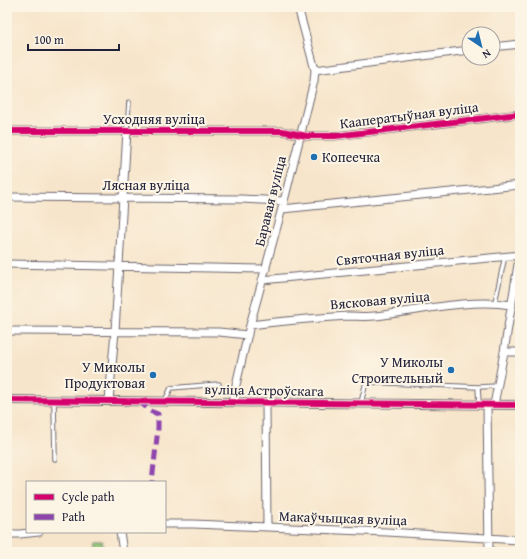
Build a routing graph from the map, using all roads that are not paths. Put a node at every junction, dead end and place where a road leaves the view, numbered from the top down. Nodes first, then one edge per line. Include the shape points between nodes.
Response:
1 (298, 7) edge
2 (520, 44) edge
3 (501, 46) edge
4 (461, 51) edge
5 (315, 70) junction
6 (129, 102) dead end
7 (520, 114) edge
8 (7, 131) edge
9 (127, 131) junction
10 (300, 135) junction
11 (520, 185) edge
12 (7, 197) edge
13 (123, 198) junction
14 (284, 201) junction
15 (282, 209) junction
16 (520, 254) edge
17 (505, 256) junction
18 (7, 264) edge
19 (119, 265) junction
20 (266, 269) junction
21 (262, 280) junction
22 (495, 302) junction
23 (512, 305) junction
24 (250, 325) junction
25 (7, 331) edge
26 (115, 331) junction
27 (248, 335) junction
28 (504, 352) junction
29 (520, 352) edge
30 (219, 384) dead end
31 (498, 386) junction
32 (478, 387) junction
33 (7, 400) edge
34 (54, 400) junction
35 (109, 401) junction
36 (165, 401) junction
37 (232, 402) junction
38 (266, 402) junction
39 (361, 403) junction
40 (487, 405) junction
41 (520, 405) edge
42 (55, 459) dead end
43 (166, 524) edge
44 (267, 527) junction
45 (26, 533) edge
46 (120, 533) edge
47 (7, 534) edge
48 (489, 539) junction
49 (520, 540) edge
50 (123, 552) edge
51 (488, 552) edge

1 - 5 street, Баравая вуліца
2 - 3 street
4 - 5 street
5 - 10 street, Баравая вуліца
6 - 9 lane
7 - 10 street, Кааператыўная вуліца via 335,136
8 - 9 street, Усходняя вуліца
9 - 10 street, Усходняя вуліца via 282,131
9 - 13 street
10 - 14 street, Баравая вуліца
11 - 15 street
12 - 13 street, Лясная вуліца
13 - 14 street, Лясная вуліца via 241,198
13 - 19 street
14 - 15 street, Баравая вуліца
15 - 20 street, Баравая вуліца
16 - 17 street, Святочная вуліца
16 - 23 street
17 - 21 street, Святочная вуліца
17 - 22 lane
18 - 19 street
19 - 20 street
19 - 26 street
20 - 21 street, Баравая вуліца
21 - 24 street, Баравая вуліца
22 - 23 street, Вясковая вуліца
22 - 24 street, Вясковая вуліца via 373,316
23 - 28 street
24 - 27 street, Баравая вуліца
25 - 26 street
26 - 27 street via 219,332
26 - 35 street
27 - 37 street, Баравая вуліца
28 - 29 street
28 - 31 street
30 - 36 lane via 171,388
31 - 32 lane
31 - 40 street
32 - 39 lane via 366,382
32 - 40 lane
33 - 34 street, вуліца Астроўскага
34 - 35 street, вуліца Астроўскага
34 - 42 lane
35 - 36 street, вуліца Астроўскага
36 - 37 street, вуліца Астроўскага
37 - 38 street, вуліца Астроўскага
38 - 39 street, вуліца Астроўскага
38 - 44 street
39 - 40 street, вуліца Астроўскага
40 - 41 street, вуліца Астроўскага
40 - 48 street
43 - 44 street, Макаўчыцкая вуліца
44 - 48 street, Макаўчыцкая вуліца
45 - 47 street
46 - 50 street
48 - 49 street, Макаўчыцкая вуліца
48 - 51 street

